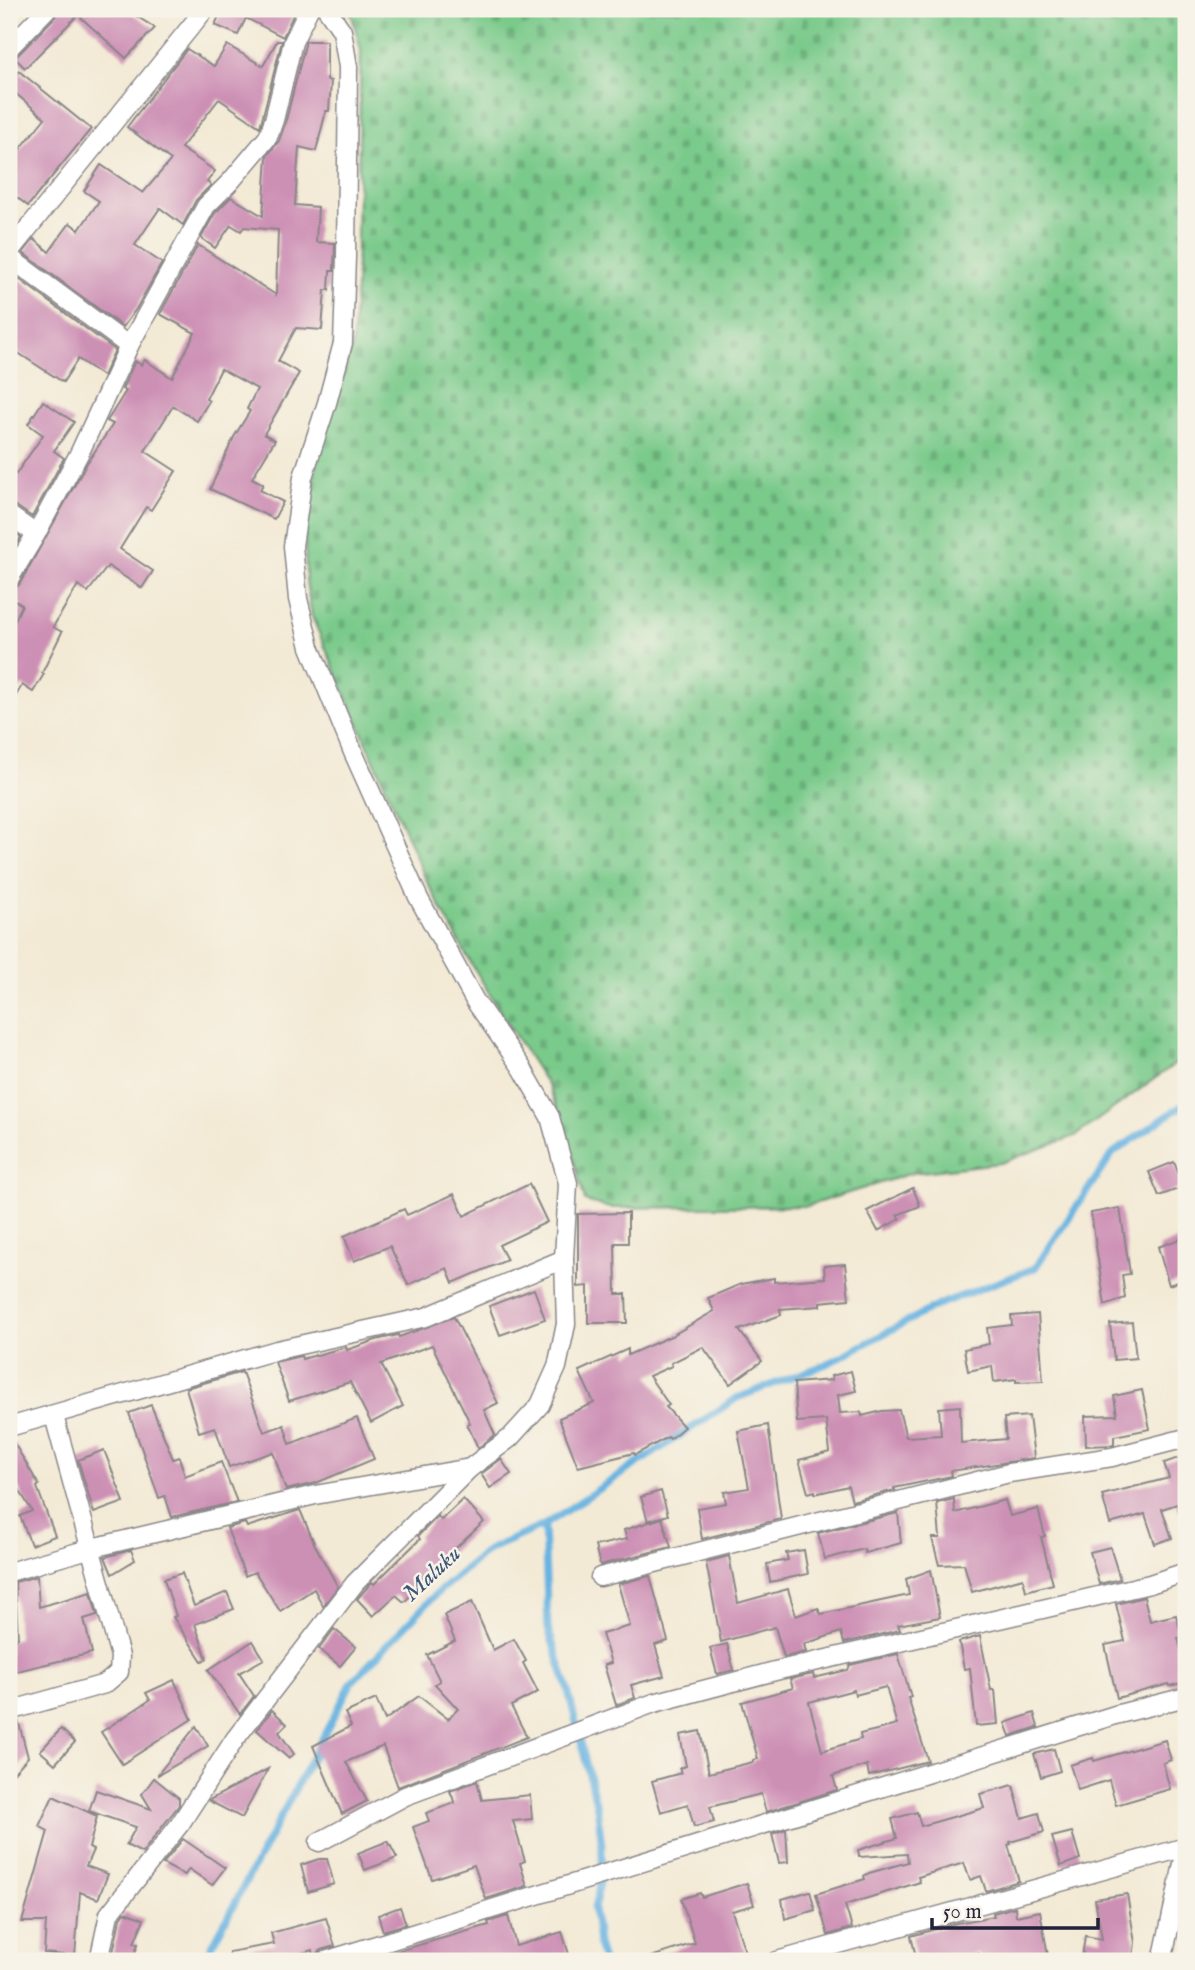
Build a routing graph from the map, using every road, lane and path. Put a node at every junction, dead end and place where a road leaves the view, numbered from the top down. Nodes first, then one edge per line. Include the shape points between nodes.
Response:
1 (47, 9) edge
2 (205, 9) edge
3 (309, 9) edge
4 (327, 9) edge
5 (9, 47) edge
6 (9, 255) edge
7 (130, 346) junction
8 (9, 515) edge
9 (36, 534) junction
10 (9, 579) edge
11 (564, 1259) junction
12 (54, 1416) junction
13 (9, 1427) edge
14 (1186, 1438) edge
15 (470, 1468) junction
16 (92, 1548) junction
17 (9, 1572) edge
18 (1186, 1572) edge
19 (600, 1577) dead end
20 (1186, 1697) edge
21 (9, 1712) edge
22 (319, 1842) dead end
23 (1186, 1849) edge
24 (99, 1961) edge
25 (325, 1961) edge
26 (777, 1961) edge
27 (1162, 1961) edge

1 - 5 street
2 - 6 street
3 - 7 street via 293,42 268,137 206,206
4 - 11 street via 342,31 348,67 345,322 337,368 303,477 293,546 303,626 418,897 475,1000 550,1117 568,1183
6 - 7 street
7 - 9 street
8 - 9 street
9 - 10 street
11 - 12 street via 426,1317 277,1350
11 - 15 street via 566,1324 557,1367 540,1405 509,1438
12 - 13 street
12 - 16 street
14 - 19 street via 1112,1457 1009,1473
15 - 16 street via 315,1495
15 - 24 street via 355,1583 243,1728 180,1824 109,1914
16 - 17 street
16 - 21 street via 120,1656 119,1672 105,1684
18 - 22 street via 654,1703 405,1796
20 - 25 street via 1089,1723
23 - 26 street
23 - 27 street

